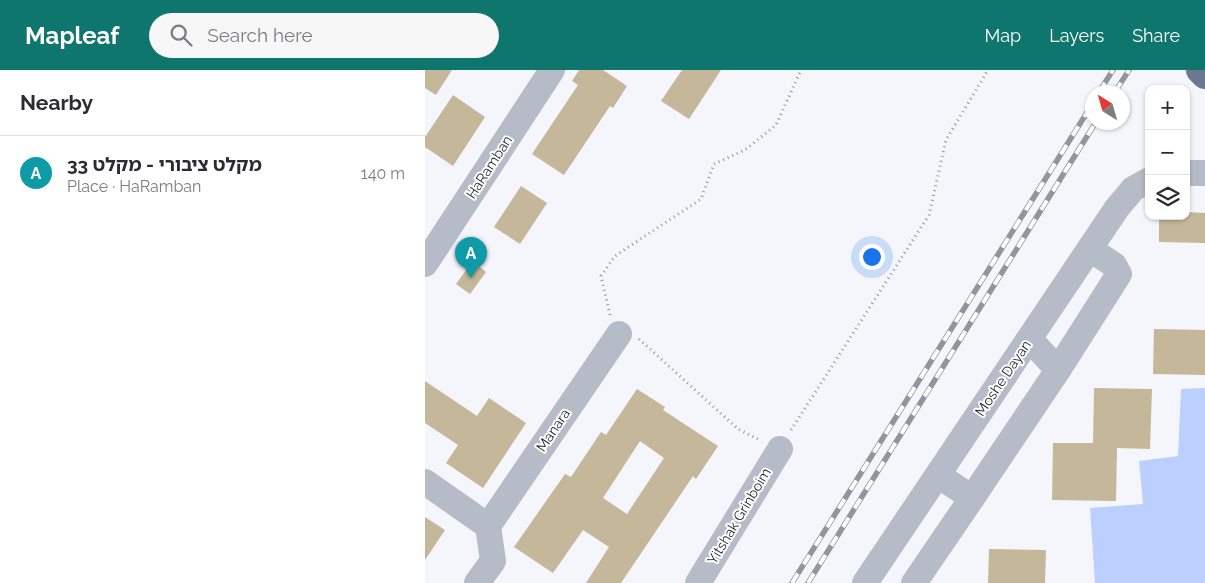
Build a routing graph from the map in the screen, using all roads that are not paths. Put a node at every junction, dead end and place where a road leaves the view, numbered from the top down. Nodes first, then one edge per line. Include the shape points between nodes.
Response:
1 (552, 70) edge
2 (1199, 70) edge
3 (1205, 75) edge
4 (1190, 173) edge
5 (1205, 173) edge
6 (1145, 182) edge
7 (1090, 250) junction
8 (425, 264) edge
9 (619, 334) road end
10 (1027, 341) junction
11 (1058, 370) junction
12 (779, 449) road end
13 (938, 475) junction
14 (425, 482) edge
15 (972, 498) junction
16 (488, 526) junction
17 (477, 583) edge
18 (698, 583) edge
19 (865, 583) edge
20 (914, 583) edge

1 - 8 street, HaRamban
2 - 3 highway
4 - 5 street
6 - 7 street, Moshe Dayan via 1133,189
7 - 10 street, Moshe Dayan
7 - 11 street via 1113,264 1119,274
9 - 16 street, Manara
10 - 11 street
10 - 13 street, Moshe Dayan
11 - 15 street
12 - 18 street, Yitshak Grinboim
13 - 15 street
13 - 19 street, Moshe Dayan
14 - 16 street
15 - 20 street
16 - 17 street via 493,561

